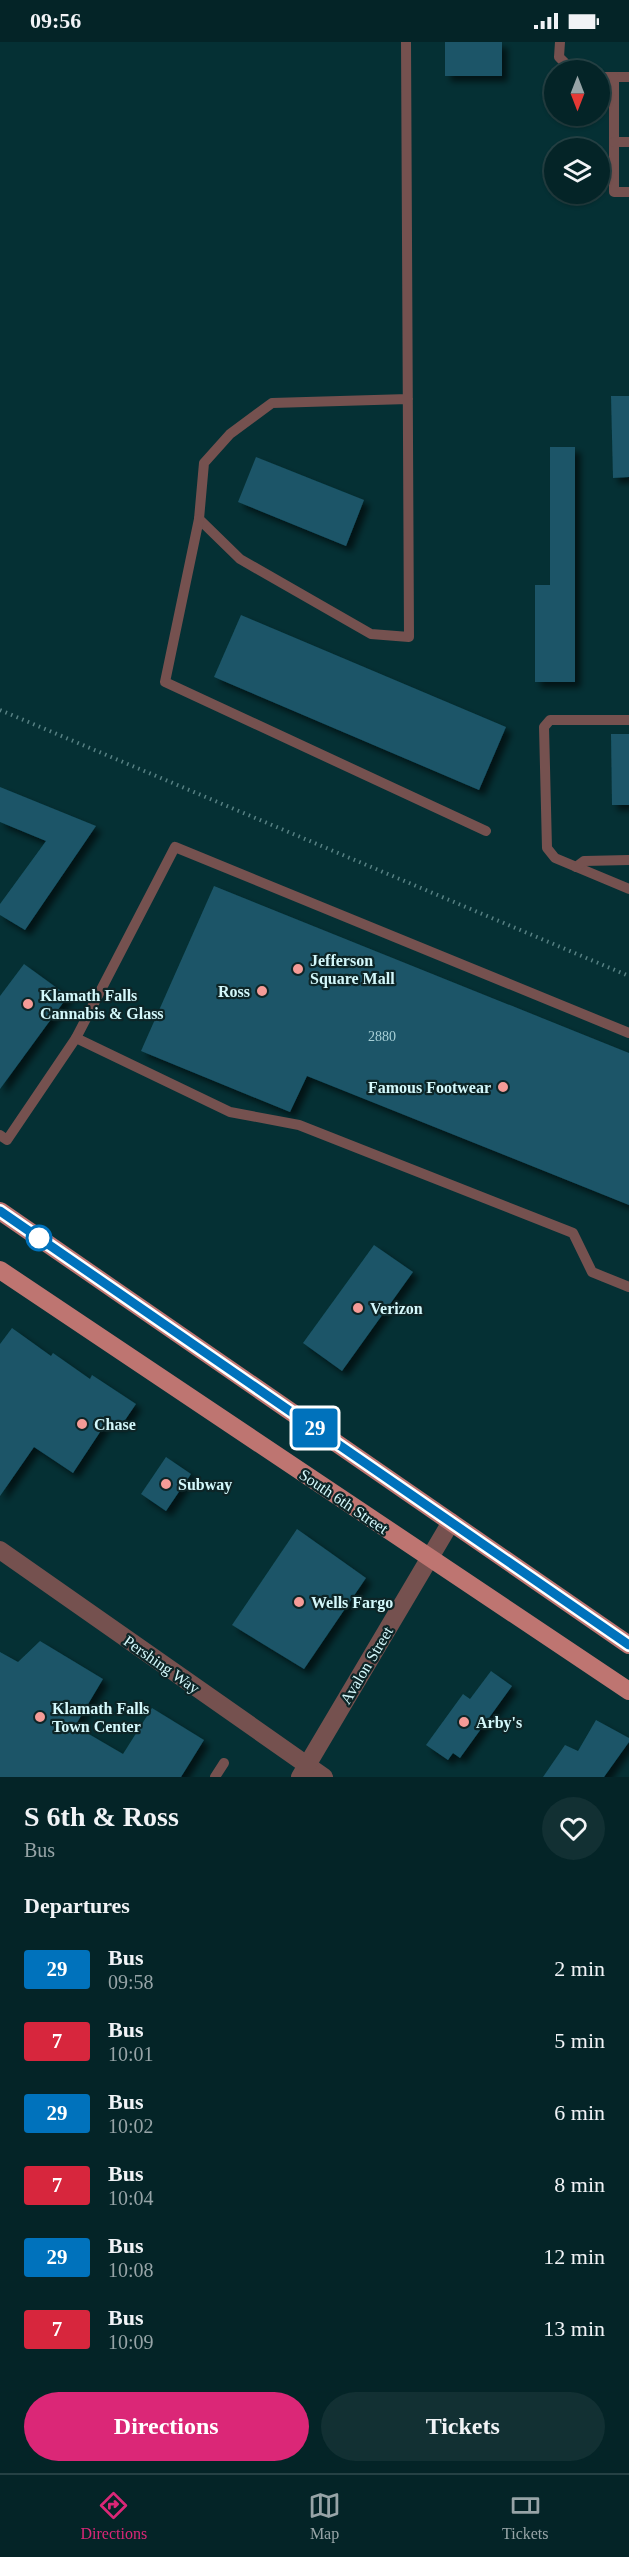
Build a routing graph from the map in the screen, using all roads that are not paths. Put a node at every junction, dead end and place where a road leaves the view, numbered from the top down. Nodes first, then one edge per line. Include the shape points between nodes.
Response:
1 (406, 42) edge
2 (560, 42) edge
3 (562, 60) edge
4 (610, 77) edge
5 (614, 77) junction
6 (629, 77) edge
7 (614, 142) junction
8 (629, 142) edge
9 (629, 192) edge
10 (408, 399) junction
11 (199, 519) junction
12 (629, 720) edge
13 (486, 831) dead end
14 (629, 860) edge
15 (576, 867) junction
16 (629, 889) edge
17 (629, 1033) edge
18 (76, 1038) junction
19 (0, 1135) edge
20 (0, 1211) edge
21 (0, 1270) edge
22 (629, 1287) edge
23 (451, 1522) junction
24 (0, 1550) edge
25 (429, 1559) junction
26 (629, 1645) edge
27 (629, 1691) edge
28 (224, 1763) dead end
29 (303, 1771) edge
30 (215, 1777) edge
31 (324, 1777) edge

1 - 10 lane
2 - 3 lane
4 - 5 lane
5 - 6 lane
5 - 7 lane
7 - 8 lane
7 - 9 lane via 614,192
10 - 11 lane via 272,403 230,434 204,463
10 - 11 lane via 409,637 371,634 240,559
11 - 13 lane via 165,682
12 - 15 lane via 550,720 544,727 547,848 555,858
14 - 15 lane via 584,861
15 - 16 lane
17 - 18 lane via 175,847
18 - 19 lane via 7,1140
18 - 22 lane via 230,1112 298,1125 573,1233 592,1272
20 - 23 main road
21 - 25 main road, South 6th Street
23 - 25 street, Avalon Street
23 - 26 main road
24 - 29 street, Pershing Way
25 - 27 main road, South 6th Street
25 - 29 street, Avalon Street
28 - 30 lane
29 - 31 street, Pershing Way

